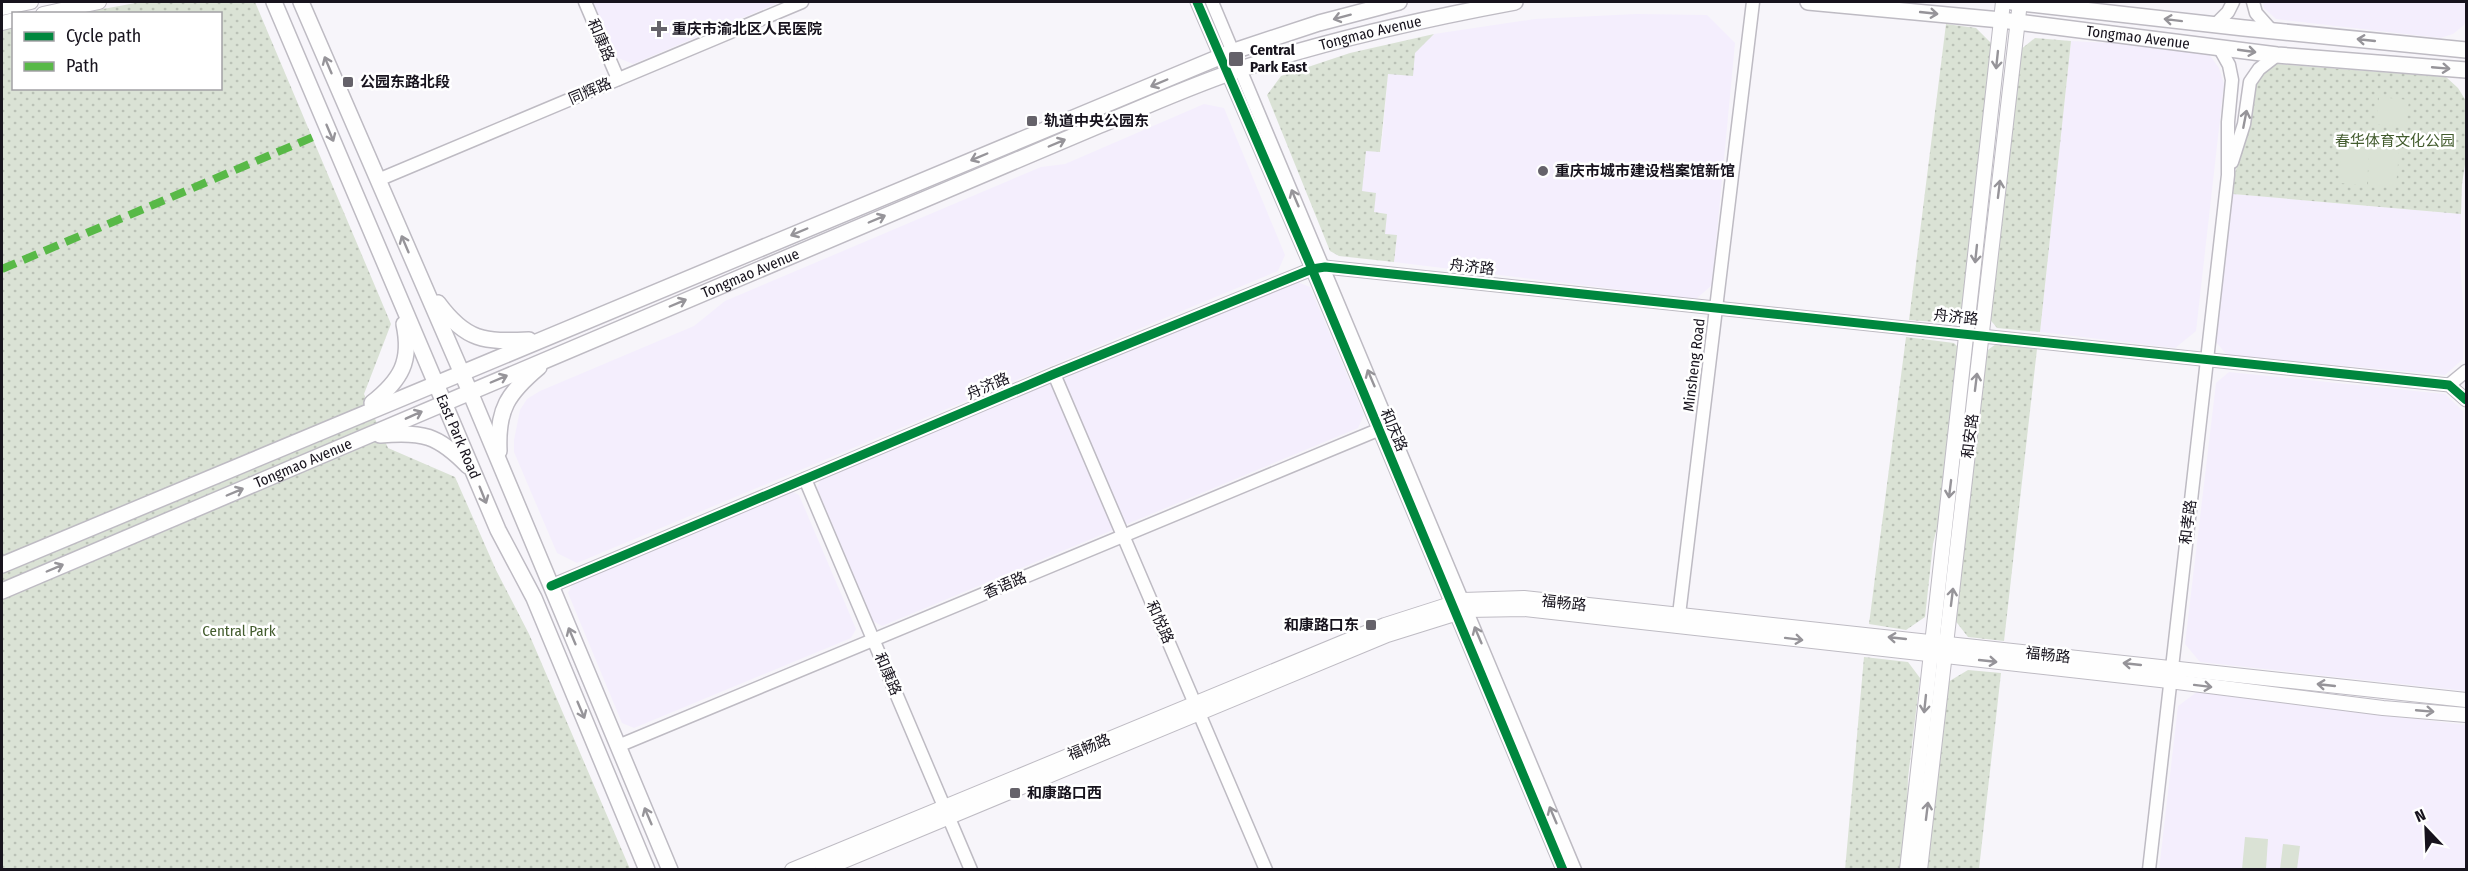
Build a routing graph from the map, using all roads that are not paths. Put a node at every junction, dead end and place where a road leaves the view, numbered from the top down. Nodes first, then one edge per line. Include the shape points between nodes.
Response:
1 (31, 2) edge
2 (99, 2) edge
3 (274, 2) edge
4 (301, 2) edge
5 (585, 2) edge
6 (802, 2) edge
7 (1197, 2) edge
8 (1212, 2) edge
9 (1399, 2) edge
10 (1515, 2) edge
11 (1753, 2) edge
12 (1808, 2) edge
13 (2003, 2) edge
14 (2012, 2) edge
15 (2020, 2) edge
16 (2233, 2) edge
17 (2253, 2) edge
18 (2, 8) edge
19 (52, 12) edge
20 (2001, 20) junction
21 (2018, 23) junction
22 (2215, 25) junction
23 (2272, 31) junction
24 (2219, 47) junction
25 (2466, 50) edge
26 (1227, 54) junction
27 (2277, 55) junction
28 (2466, 70) edge
29 (1235, 72) junction
30 (618, 79) junction
31 (2228, 175) junction
32 (378, 180) junction
33 (1318, 268) junction
34 (422, 281) junction
35 (398, 291) junction
36 (1716, 307) junction
37 (1975, 334) junction
38 (541, 339) junction
39 (550, 357) junction
40 (2207, 360) junction
41 (2466, 371) edge
42 (461, 372) junction
43 (1054, 374) junction
44 (437, 382) junction
45 (2449, 385) junction
46 (470, 392) junction
47 (2466, 400) edge
48 (445, 402) junction
49 (356, 416) junction
50 (1390, 424) junction
51 (1378, 429) junction
52 (365, 437) junction
53 (500, 463) junction
54 (474, 473) junction
55 (805, 478) junction
56 (1123, 536) junction
57 (2, 566) edge
58 (551, 586) junction
59 (2, 591) edge
60 (1459, 606) junction
61 (1679, 620) junction
62 (873, 640) junction
63 (1938, 649) junction
64 (2170, 675) junction
65 (2466, 700) edge
66 (1198, 708) junction
67 (2466, 715) edge
68 (618, 746) junction
69 (946, 812) junction
70 (647, 870) edge
71 (670, 870) edge
72 (792, 870) edge
73 (822, 870) edge
74 (970, 870) edge
75 (1266, 870) edge
76 (1563, 870) edge
77 (1575, 870) edge
78 (1906, 870) edge
79 (1920, 870) edge
80 (2149, 870) edge

1 - 18 main road
2 - 19 main road
3 -> 35 main road, East Park Road
32 -> 4 main road, East Park Road
5 - 30 street, 和康路
6 - 30 street, 同辉路
7 - 26 street, 和庆路
8 - 26 street, 和庆路
9 -> 26 main road, Tongmao Avenue via 1319,23
10 - 29 main road, Tongmao Avenue via 1410,21
11 - 36 street, Minsheng Road
12 -> 20 main road, Tongmao Avenue
13 - 20 main road, 和安路
14 - 15 main road, Tongmao Avenue
15 - 21 main road, 和安路
22 -> 15 main road, Tongmao Avenue
16 - 22 street
17 - 23 street via 2256,13
20 - 21 main road, Tongmao Avenue
20 -> 37 main road, 和安路
21 - 24 main road, Tongmao Avenue
37 -> 21 main road, 和安路
22 - 23 main road, Tongmao Avenue
25 -> 23 main road, Tongmao Avenue
24 -> 27 main road, Tongmao Avenue
24 - 31 street via 2232,80
26 - 29 street, 和庆路
26 -> 38 main road, Tongmao Avenue
27 -> 28 main road, Tongmao Avenue
31 -> 27 street via 2244,124 2250,82
29 - 33 street, 和庆路
39 -> 29 main road, Tongmao Avenue
30 - 32 street, 同辉路
31 - 40 street, 和孝路
34 -> 32 main road, East Park Road
33 - 36 street, 舟济路
33 - 43 street, 舟济路
50 -> 33 street, 和庆路
33 - 51 street, 和庆路
34 - 38 main road via 453,324 474,336 498,342
34 - 42 main road, East Park Road
35 - 44 main road, East Park Road
35 - 49 main road via 408,343 404,367 388,391
36 - 37 street, 舟济路
36 - 61 street, Minsheng Road
37 - 40 street, 舟济路
37 - 63 main road, 和安路
38 - 42 main road, Tongmao Avenue
46 -> 39 main road, Tongmao Avenue
39 - 53 main road via 519,383 503,406 498,429
40 - 45 street, 舟济路
40 - 64 street, 和孝路
41 - 45 street
42 - 44 main road, Tongmao Avenue
42 - 46 main road, East Park Road
43 - 55 street, 舟济路
43 - 56 street, 和悦路
44 - 48 main road, East Park Road
44 - 49 main road, Tongmao Avenue
45 - 47 street
46 - 48 main road, Tongmao Avenue
46 - 53 main road, East Park Road
52 -> 48 main road, Tongmao Avenue
48 - 54 main road, East Park Road
49 - 57 main road, Tongmao Avenue
50 - 51 street, 香语路
50 - 60 street, 和庆路
51 - 56 street, 香语路
51 - 60 street, 和庆路
52 - 54 main road via 408,432 431,437 452,450
59 -> 52 main road, Tongmao Avenue
53 - 58 main road, East Park Road
54 -> 70 main road, East Park Road via 498,530 534,598
55 - 58 street, 舟济路
55 - 62 street, 和康路
56 - 62 street, 香语路
56 - 66 street, 和悦路
68 -> 58 main road, East Park Road
60 - 61 main road, 福畅路 via 1524,598
60 - 66 main road, 福畅路 via 1385,625
60 - 76 street, 和庆路
77 -> 60 street, 和庆路
61 - 63 main road, 福畅路
62 - 68 street, 香语路
62 - 69 street, 和康路
63 - 64 main road, 福畅路
63 -> 78 main road, 和安路
79 -> 63 main road, 和安路
65 -> 64 main road, 福畅路
64 -> 67 main road, 福畅路 via 2383,708
64 - 80 street, 和孝路
66 - 69 main road, 福畅路
66 - 75 street, 和悦路
71 -> 68 main road, East Park Road
69 - 72 main road, 福畅路
69 - 73 main road, 福畅路
69 - 74 street, 和康路

